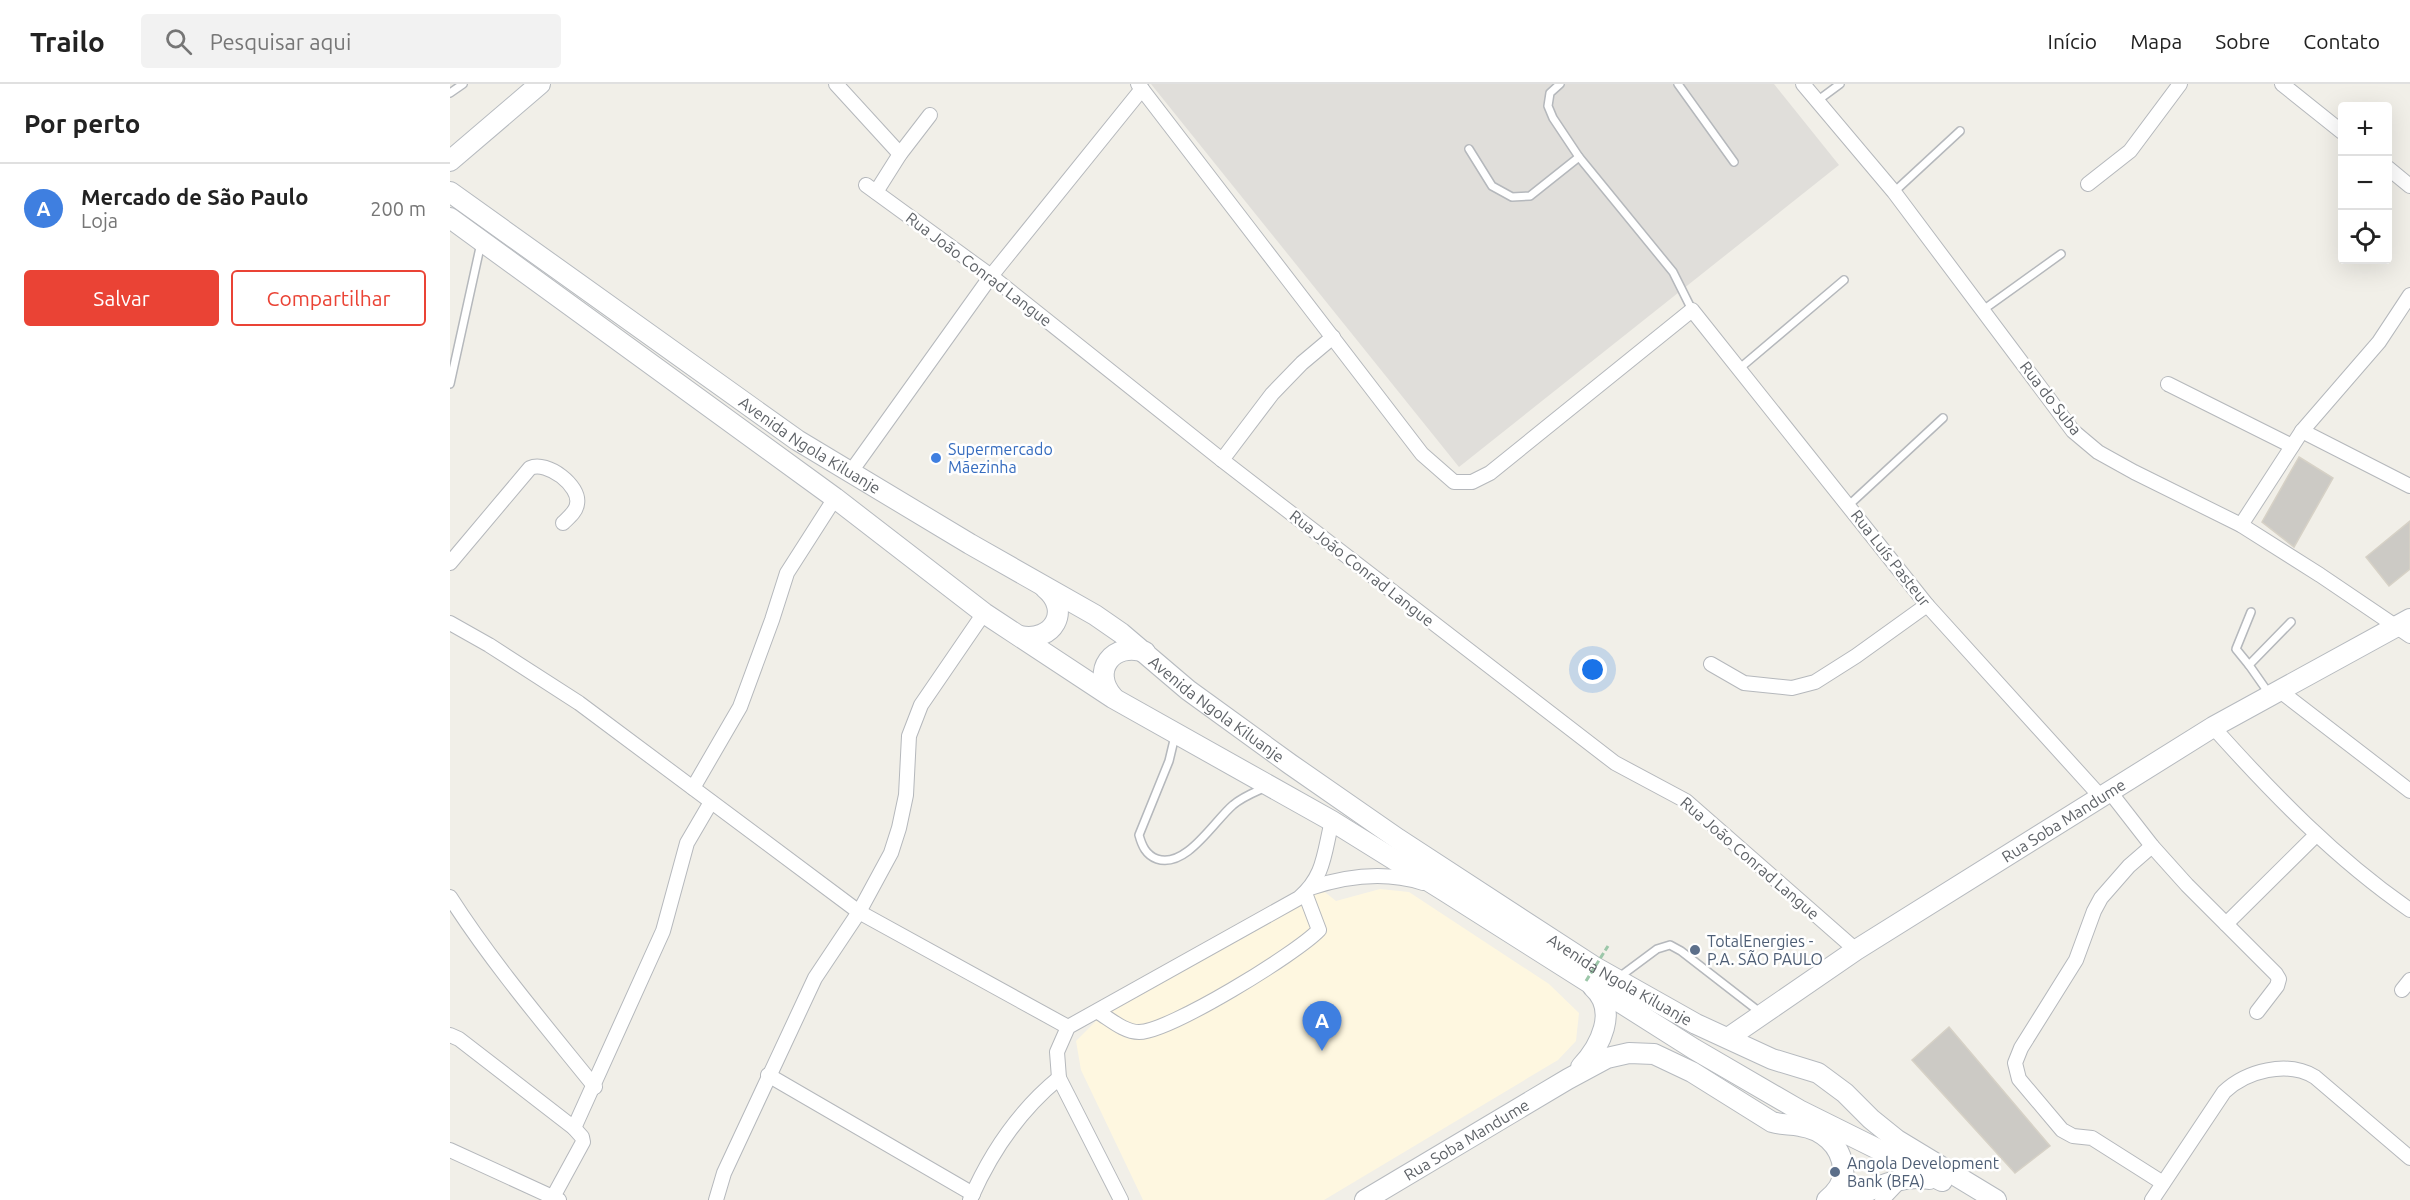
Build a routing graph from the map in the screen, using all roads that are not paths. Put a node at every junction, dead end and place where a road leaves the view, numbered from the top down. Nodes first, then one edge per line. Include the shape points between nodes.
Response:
1 (463, 84) edge
2 (540, 84) edge
3 (836, 84) edge
4 (1560, 84) edge
5 (1678, 84) edge
6 (1803, 84) edge
7 (1839, 84) edge
8 (2180, 84) edge
9 (2282, 84) edge
10 (1140, 87) edge
11 (450, 93) edge
12 (1817, 101) junction
13 (930, 115) dead end
14 (2338, 128) edge
15 (1960, 131) dead end
16 (1469, 149) dead end
17 (900, 154) junction
18 (1579, 157) junction
19 (450, 162) edge
20 (1734, 162) dead end
21 (2392, 171) edge
22 (2088, 184) dead end
23 (2410, 186) edge
24 (450, 192) edge
25 (1894, 192) junction
26 (450, 218) edge
27 (482, 240) junction
28 (2061, 254) dead end
29 (991, 276) junction
30 (1844, 280) dead end
31 (2410, 295) edge
32 (1692, 310) junction
33 (1983, 310) junction
34 (1333, 337) junction
35 (1740, 368) junction
36 (450, 384) edge
37 (2168, 384) dead end
38 (1943, 418) dead end
39 (2302, 431) junction
40 (2292, 446) junction
41 (1222, 460) junction
42 (850, 473) junction
43 (2410, 486) edge
44 (835, 498) junction
45 (1849, 505) junction
46 (562, 523) dead end
47 (2241, 525) junction
48 (450, 562) edge
49 (1045, 588) junction
50 (1927, 605) junction
51 (2251, 612) dead end
52 (984, 613) junction
53 (2291, 622) dead end
54 (450, 623) edge
55 (2405, 627) edge
56 (1020, 636) junction
57 (1145, 652) junction
58 (1711, 664) dead end
59 (2249, 665) junction
60 (2276, 694) junction
61 (1113, 698) junction
62 (2213, 727) junction
63 (1176, 733) junction
64 (1268, 786) junction
65 (693, 788) junction
66 (2410, 791) edge
67 (2105, 795) junction
68 (711, 802) junction
69 (1332, 821) junction
70 (2316, 835) junction
71 (2152, 846) junction
72 (1443, 890) junction
73 (1308, 891) junction
74 (450, 897) edge
75 (2410, 910) edge
76 (859, 912) junction
77 (2226, 924) junction
78 (1856, 950) junction
79 (1615, 980) junction
80 (1589, 984) junction
81 (1098, 1012) junction
82 (2258, 1012) dead end
83 (1763, 1014) junction
84 (1068, 1027) junction
85 (450, 1035) edge
86 (1728, 1038) junction
87 (768, 1076) junction
88 (1059, 1078) junction
89 (1568, 1079) junction
90 (595, 1087) junction
91 (574, 1128) junction
92 (450, 1150) edge
93 (2410, 1158) edge
94 (1903, 1178) junction
95 (1945, 1182) junction
96 (2163, 1183) junction
97 (971, 1197) edge
98 (556, 1199) edge
99 (716, 1200) edge
100 (1121, 1200) edge
101 (1365, 1200) edge
102 (1827, 1200) edge
103 (1847, 1200) edge
104 (1882, 1200) edge
105 (1976, 1200) edge
106 (1996, 1200) edge
107 (2152, 1200) edge

1 - 11 lane
2 - 19 main road
3 - 17 street
4 - 18 lane via 1550,93 1548,106
5 - 20 lane
6 - 12 street, Rua do Suba
7 - 12 lane
8 - 22 street via 2130,151
9 - 14 street
10 - 29 street
10 - 34 street
12 - 25 street, Rua do Suba
13 - 17 street
15 - 25 lane
16 - 18 lane via 1492,186 1512,197 1530,196
17 - 29 street, Rua João Conrad Langue via 871,189
18 - 32 lane via 1672,272
21 - 23 street
24 - 42 main road, Avenida Ngola Kiluanje via 745,405
25 - 33 street, Rua do Suba
26 - 27 main road, Avenida Ngola Kiluanje
27 - 36 lane
27 - 44 main road, Avenida Ngola Kiluanje
28 - 33 lane
29 - 41 street, Rua João Conrad Langue
29 - 42 street
30 - 35 lane
31 - 39 street via 2379,342
32 - 34 street via 1512,456 1472,482 1454,482 1422,454
32 - 35 street, Rua Luís Pasteur
33 - 47 street, Rua do Suba via 2073,430 2098,452
34 - 41 street via 1272,394
35 - 45 street, Rua Luís Pasteur
37 - 40 street
38 - 45 lane
39 - 40 street
39 - 43 street
40 - 47 street
41 - 78 street, Rua João Conrad Langue via 1616,763 1686,801
42 - 49 main road, Avenida Ngola Kiluanje
44 - 52 main road, Avenida Ngola Kiluanje
44 - 65 street via 787,573 740,707
45 - 50 street, Rua Luís Pasteur
46 - 48 street via 575,511 577,494 556,473 537,465 530,468
47 - 55 street, Rua do Suba
49 - 56 main road via 1057,601 1053,627 1038,637
49 - 57 main road, Avenida Ngola Kiluanje via 1095,615
50 - 58 street via 1815,682 1792,688 1744,683
50 - 67 street, Rua Luís Pasteur
51 - 59 lane via 2236,649
52 - 56 main road, Avenida Ngola Kiluanje
52 - 76 street via 912,723 899,828 880,875
53 - 59 lane
54 - 65 street via 579,703
55 - 60 main road, Rua Soba Mandume
56 - 61 main road, Avenida Ngola Kiluanje
57 - 61 main road via 1127,649 1111,657 1103,675
57 - 79 main road, Avenida Ngola Kiluanje via 1188,690 1290,764
59 - 60 lane
60 - 62 main road, Rua Soba Mandume
60 - 66 street
61 - 63 main road, Avenida Ngola Kiluanje
62 - 67 main road, Rua Soba Mandume
62 - 70 street
63 - 64 main road, Avenida Ngola Kiluanje
63 - 64 lane via 1169,762 1139,835 1148,855 1166,862 1186,853 1234,803
64 - 69 main road, Avenida Ngola Kiluanje
65 - 68 street
67 - 71 street, Rua Luís Pasteur
67 - 78 main road, Rua Soba Mandume
68 - 76 street
68 - 90 street via 687,843 663,931
69 - 72 main road, Avenida Ngola Kiluanje
69 - 73 street via 1322,866
70 - 75 street
70 - 77 street
71 - 77 street, Rua Luís Pasteur
71 - 96 street via 2101,898 2076,960 2020,1048 2015,1063 2019,1079 2062,1130 2092,1138
72 - 73 street via 1414,880 1374,877 1340,878
72 - 80 main road, Avenida Ngola Kiluanje
73 - 81 street
73 - 81 street via 1319,930 1307,943 1257,975 1151,1030 1127,1030
74 - 90 street
76 - 84 street
76 - 87 street via 815,978
77 - 82 street, Rua Luís Pasteur via 2279,979
78 - 83 main road, Rua Soba Mandume
79 - 83 lane via 1657,949 1670,945
79 - 86 main road, Avenida Ngola Kiluanje
80 - 89 main road via 1604,1004 1603,1034 1593,1053
80 - 95 main road, Avenida Ngola Kiluanje via 1799,1110
81 - 84 street
83 - 86 main road, Rua Soba Mandume
84 - 88 street via 1057,1052
85 - 91 street
86 - 106 main road, Avenida Ngola Kiluanje via 1832,1082 1897,1140
87 - 97 street
87 - 99 street via 724,1173
88 - 97 street via 1008,1131
88 - 100 street
89 - 101 main road, Rua Soba Mandume
89 - 102 main road via 1607,1058 1629,1053 1654,1054 1692,1072 1772,1122 1812,1130 1835,1144 1844,1171 1841,1184
90 - 91 street
91 - 98 street via 583,1142
92 - 98 street
93 - 96 street via 2314,1077 2295,1070 2273,1070 2247,1076 2224,1092
94 - 95 main road via 1914,1176
94 - 103 main road
94 - 104 street
95 - 105 main road, Avenida Ngola Kiluanje
96 - 107 street

